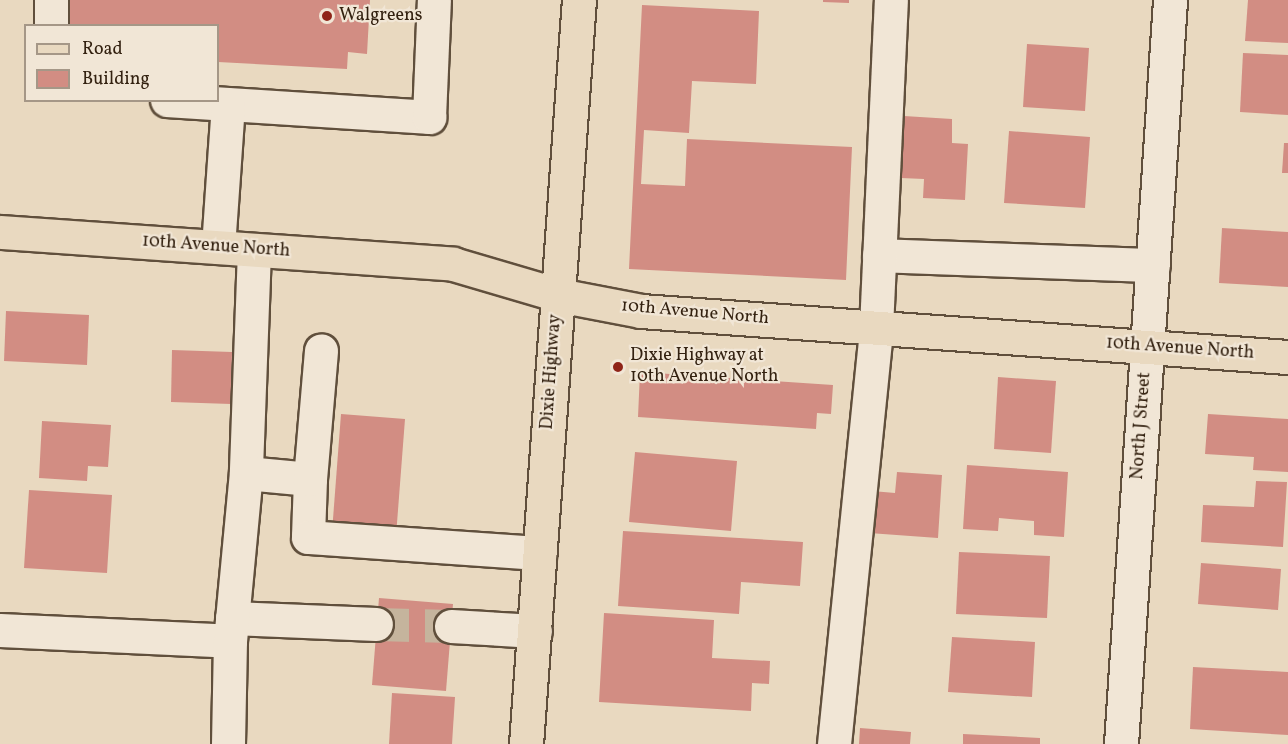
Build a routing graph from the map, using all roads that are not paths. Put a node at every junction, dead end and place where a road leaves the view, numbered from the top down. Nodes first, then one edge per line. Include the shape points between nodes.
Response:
1 (51, 0) edge
2 (434, 0) edge
3 (579, 0) edge
4 (891, 0) edge
5 (1170, 0) edge
6 (51, 24) edge
7 (198, 102) edge
8 (228, 104) junction
9 (0, 232) edge
10 (218, 247) junction
11 (254, 250) junction
12 (879, 255) junction
13 (1153, 265) junction
14 (558, 295) junction
15 (876, 328) junction
16 (1148, 347) junction
17 (321, 350) dead end
18 (1288, 357) edge
19 (246, 473) junction
20 (310, 479) junction
21 (539, 553) junction
22 (376, 624) tunnel mouth
23 (451, 626) tunnel mouth
24 (0, 630) edge
25 (231, 630) junction
26 (535, 631) junction
27 (228, 744) edge
28 (526, 744) edge
29 (834, 744) edge
30 (1121, 744) edge

1 - 6 street
2 - 8 street via 429,117
3 - 14 main road, Dixie Highway
4 - 12 street
5 - 13 street, North J Street
7 - 8 street
8 - 10 street
9 - 10 main road, 10th Avenue North
10 - 11 main road, 10th Avenue North
11 - 14 main road, 10th Avenue North via 453,264
11 - 19 street
12 - 13 street
12 - 15 street
13 - 16 street, North J Street
14 - 15 main road, 10th Avenue North via 641,311
14 - 21 main road, Dixie Highway
15 - 16 main road, 10th Avenue North
15 - 29 street
16 - 18 main road, 10th Avenue North
16 - 30 street, North J Street
17 - 20 street
19 - 20 street
19 - 25 street
20 - 21 street via 308,537
21 - 26 main road, Dixie Highway
22 - 25 street
23 - 26 street
24 - 25 street
25 - 27 street
26 - 28 main road, Dixie Highway

